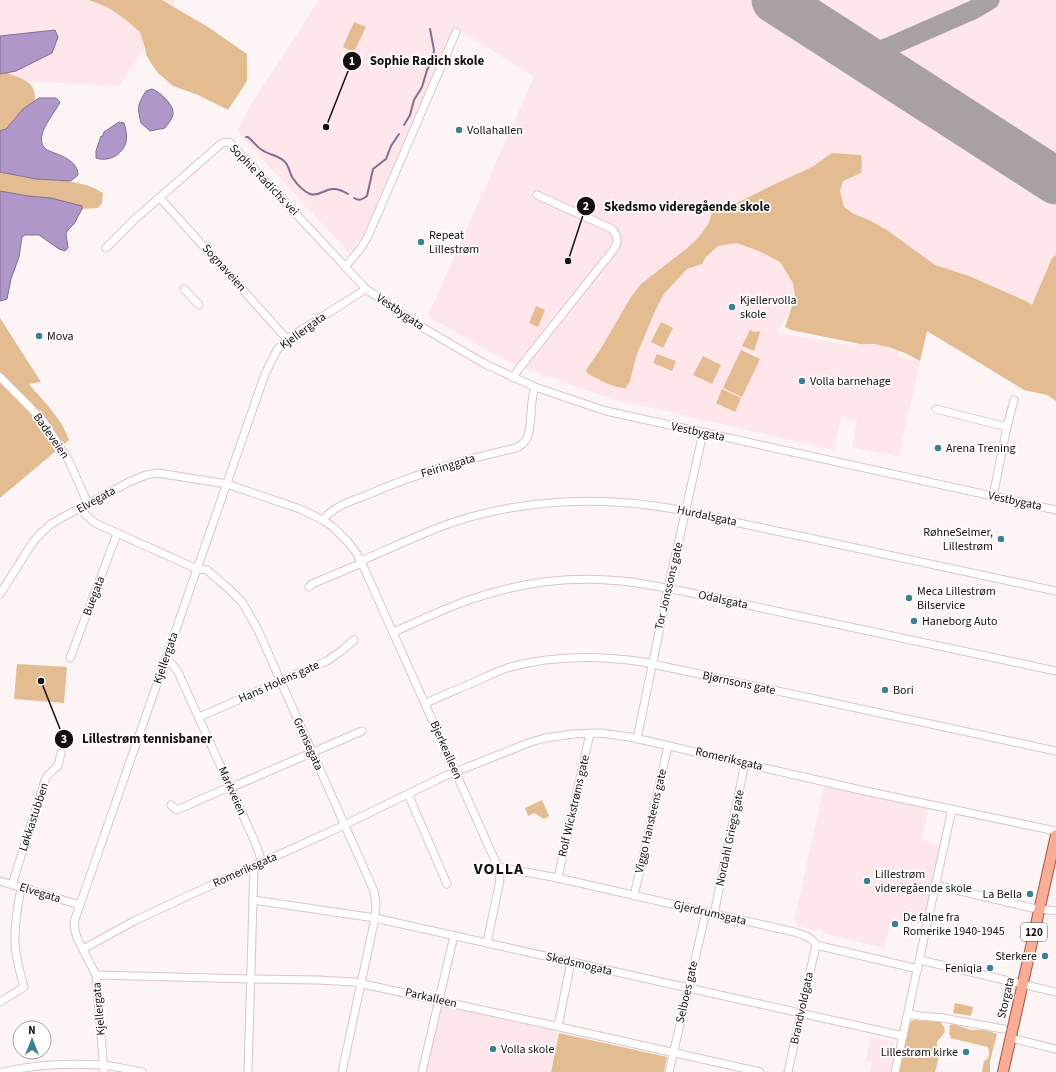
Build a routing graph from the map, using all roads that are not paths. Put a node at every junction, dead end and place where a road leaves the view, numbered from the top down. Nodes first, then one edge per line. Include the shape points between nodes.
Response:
1 (456, 32) dead end
2 (537, 195) dead end
3 (160, 198) junction
4 (106, 248) dead end
5 (345, 267) junction
6 (184, 289) dead end
7 (366, 289) junction
8 (199, 305) dead end
9 (287, 339) junction
10 (0, 377) edge
11 (513, 378) junction
12 (535, 387) junction
13 (1014, 400) dead end
14 (936, 409) dead end
15 (1007, 427) junction
16 (703, 433) junction
17 (228, 484) junction
18 (993, 496) junction
19 (88, 504) junction
20 (81, 508) junction
21 (1056, 510) edge
22 (686, 511) junction
23 (323, 520) junction
24 (117, 534) junction
25 (362, 562) junction
26 (197, 569) junction
27 (309, 587) dead end
28 (668, 588) junction
29 (1056, 591) edge
30 (0, 594) edge
31 (394, 632) junction
32 (354, 640) dead end
33 (70, 658) dead end
34 (166, 660) junction
35 (652, 664) junction
36 (1056, 671) edge
37 (281, 682) junction
38 (426, 703) junction
39 (199, 717) junction
40 (362, 731) dead end
41 (590, 733) junction
42 (637, 739) junction
43 (668, 746) junction
44 (1056, 751) edge
45 (61, 753) dead end
46 (312, 753) junction
47 (745, 763) junction
48 (456, 772) junction
49 (230, 788) junction
50 (408, 794) junction
51 (170, 804) dead end
52 (952, 809) junction
53 (345, 824) junction
54 (1056, 832) edge
55 (1056, 835) edge
56 (262, 862) junction
57 (254, 866) junction
58 (498, 867) junction
59 (558, 878) junction
60 (0, 881) edge
61 (447, 884) dead end
62 (12, 885) junction
63 (935, 885) junction
64 (21, 888) junction
65 (634, 896) junction
66 (253, 900) junction
67 (80, 905) junction
68 (1040, 909) junction
69 (1056, 911) edge
70 (706, 912) junction
71 (714, 914) junction
72 (375, 918) junction
73 (454, 936) junction
74 (487, 943) junction
75 (816, 945) junction
76 (83, 949) junction
77 (920, 960) junction
78 (571, 962) junction
79 (918, 969) junction
80 (96, 975) junction
81 (250, 979) junction
82 (361, 983) junction
83 (1022, 985) junction
84 (688, 988) junction
85 (1056, 992) edge
86 (439, 1001) junction
87 (0, 1002) edge
88 (800, 1013) junction
89 (908, 1014) junction
90 (558, 1026) junction
91 (1003, 1029) dead end
92 (903, 1036) junction
93 (1010, 1038) junction
94 (1056, 1049) edge
95 (674, 1053) junction
96 (104, 1069) edge
97 (3, 1072) edge
98 (142, 1072) edge
99 (248, 1072) edge
100 (342, 1072) edge
101 (422, 1072) edge
102 (669, 1072) edge
103 (760, 1072) edge
104 (788, 1072) edge
105 (895, 1072) edge
106 (1003, 1072) edge

1 - 5 street via 368,236
2 - 11 street via 612,229 618,241
3 - 4 street, Sophie Radichs vei
3 - 5 street, Sophie Radichs vei via 222,144 229,142
3 - 9 street, Sognaveien
5 - 7 street, Sophie Radichs vei
6 - 8 street
7 - 9 street, Kjellergata
7 - 11 street, Vestbygata via 446,342
9 - 17 street, Kjellergata via 277,350 265,374
10 - 19 street, Badeveien via 50,430 69,461
11 - 12 street, Vestbygata
12 - 16 street, Vestbygata via 606,411
12 - 23 street, Feiringgata via 531,400 528,435 522,445 464,460 384,487 337,507
13 - 15 street
14 - 15 street
15 - 18 street
16 - 18 street, Vestbygata
16 - 22 street, Tor Jonssons gate
17 - 19 street, Elvegata via 158,473 129,482
17 - 23 street, Bjerkealleen via 300,509
17 - 26 street, Kjellergata
18 - 21 street, Vestbygata
19 - 20 street, Elvegata
20 - 24 street, Grensegata via 95,523
20 - 30 street, Elvegata via 51,524 39,535
22 - 25 street, Hurdalsgata via 609,502 560,502 524,506 452,523 407,540
22 - 28 street, Tor Jonssons gate
22 - 29 street, Hurdalsgata
23 - 25 street, Bjerkealleen via 344,537
24 - 26 street, Grensegata
24 - 33 street, Buegata
25 - 27 street
25 - 31 street, Bjerkealleen
26 - 34 street, Kjellergata
26 - 37 street, Grensegata via 207,570 242,602 257,628
28 - 31 street, Odalsgata via 593,579 528,585 468,600
28 - 35 street, Tor Jonssons gate
28 - 36 street, Odalsgata
31 - 38 street, Bjerkealleen
32 - 37 street, Hans Holens gate via 327,661
34 - 39 street, Markveien via 178,672
34 - 67 street, Kjellergata
35 - 38 street, Bjørnsons gate via 605,657 546,659 505,669
35 - 42 street, Tor Jonssons gate
35 - 44 street, Bjørnsons gate
37 - 39 street, Hans Holens gate
37 - 46 street, Grensegata
38 - 48 street, Bjerkealleen
39 - 49 street, Markveien
40 - 46 street
41 - 42 street, Romeriksgata
41 - 48 street, Romeriksgata via 566,734 531,742
41 - 59 street, Rolf Wickstrøms gate
42 - 43 street, Romeriksgata
43 - 47 street, Romeriksgata
43 - 65 street, Viggo Hansteens gate
45 - 62 street, Løkkastubben via 58,766 45,780
46 - 49 street
46 - 53 street, Grensegata
47 - 52 street, Romeriksgata
47 - 71 street, Nordahl Griegs gate
48 - 50 street, Romeriksgata
48 - 58 street, Bjerkealleen
49 - 51 street via 177,810
49 - 56 street, Markveien
50 - 53 street, Romeriksgata
50 - 61 street
52 - 54 street, Romeriksgata
52 - 63 street
53 - 56 street, Romeriksgata
53 - 72 street, Grensegata via 374,891
55 - 68 main road, Storgata / 120
56 - 57 street, Romeriksgata
57 - 66 street
57 - 76 street, Romeriksgata via 143,917
58 - 59 street, Gjerdrumsgata
58 - 74 street, Bjerkealleen via 500,880
59 - 65 street, Gjerdrumsgata
60 - 62 street, Elvegata
62 - 64 street, Elvegata
63 - 68 street
63 - 77 street
64 - 67 street, Elvegata
64 - 87 street via 14,939 24,987
65 - 70 street, Gjerdrumsgata
66 - 72 street, Skedsmogata
66 - 81 street
67 - 76 street, Kjellergata via 74,927
68 - 69 street
68 - 83 main road, Storgata / 120
70 - 71 street, Gjerdrumsgata
70 - 84 street, Selboes gate
71 - 75 street, Gjerdrumsgata via 806,935
72 - 73 street, Skedsmogata
72 - 82 street, Grensegata
73 - 74 street, Skedsmogata
73 - 86 street
74 - 78 street, Skedsmogata
75 - 79 street, Gjerdrumsgata
75 - 88 street, Brandvoldgata
76 - 80 street, Kjellergata
77 - 79 street
77 - 83 street
78 - 84 street, Skedsmogata
78 - 90 street
79 - 89 street
80 - 81 street, Parkalleen
80 - 96 street, Kjellergata
81 - 82 street, Parkalleen
81 - 99 street
82 - 86 street, Parkalleen
82 - 100 street, Grensegata
83 - 85 street
83 - 93 main road, Storgata / 120
84 - 88 street, Skedsmogata
84 - 95 street, Selboes gate
86 - 90 street, Parkalleen
86 - 101 street
88 - 92 street, Skedsmogata
88 - 104 street, Brandvoldgata
89 - 91 street
89 - 92 street
90 - 95 street, Parkalleen
92 - 105 street
93 - 94 street
93 - 106 main road, Storgata / 120
95 - 102 street, Selboes gate
95 - 103 street, Parkalleen
96 - 97 street via 33,1066
96 - 98 street

